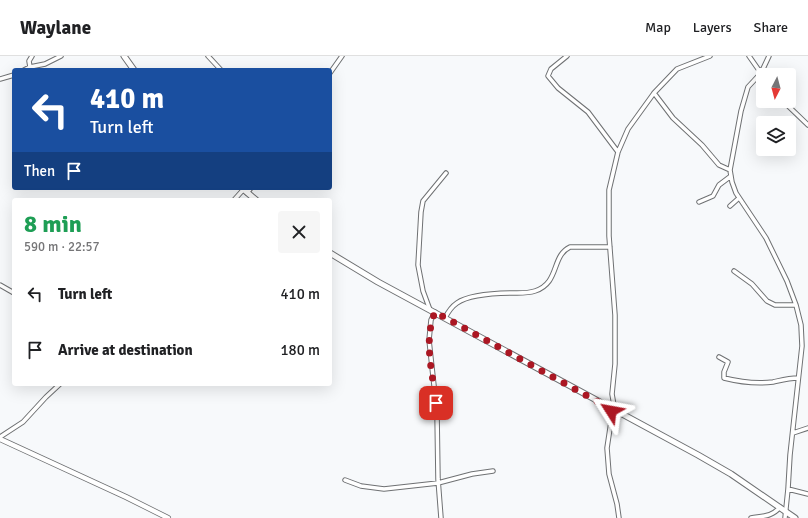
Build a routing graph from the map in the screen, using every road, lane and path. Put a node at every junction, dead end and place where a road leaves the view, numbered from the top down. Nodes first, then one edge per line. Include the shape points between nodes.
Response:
1 (32, 56) edge
2 (61, 56) edge
3 (124, 56) edge
4 (208, 56) edge
5 (342, 56) edge
6 (567, 56) edge
7 (710, 56) edge
8 (748, 56) edge
9 (769, 56) edge
10 (30, 67) joint
11 (133, 68) edge
12 (219, 68) edge
13 (757, 68) edge
14 (765, 68) edge
15 (332, 70) edge
16 (12, 76) edge
17 (0, 79) edge
18 (756, 80) edge
19 (654, 93) junction
20 (790, 108) edge
21 (808, 125) edge
22 (618, 152) junction
23 (730, 170) junction
24 (446, 173) dead end
25 (731, 176) junction
26 (244, 190) edge
27 (236, 198) edge
28 (254, 198) edge
29 (739, 198) junction
30 (699, 202) dead end
31 (730, 206) dead end
32 (610, 248) junction
33 (332, 254) edge
34 (734, 271) dead end
35 (0, 285) edge
36 (12, 292) edge
37 (796, 305) junction
38 (432, 311) junction
39 (445, 318) junction
40 (719, 357) dead end
41 (798, 378) junction
42 (58, 386) edge
43 (613, 410) junction
44 (808, 428) edge
45 (793, 433) junction
46 (0, 438) edge
47 (493, 471) dead end
48 (345, 480) dead end
49 (438, 483) junction
50 (788, 489) junction
51 (808, 494) edge
52 (780, 508) junction
53 (787, 512) junction
54 (619, 516) edge
55 (168, 518) edge
56 (441, 518) edge
57 (624, 518) edge
58 (751, 518) edge
59 (785, 518) edge
60 (795, 518) edge

1 - 10 street via 29,61
2 - 10 street via 45,64
3 - 11 main road
4 - 12 street
5 - 15 street
6 - 22 street via 551,69 548,76 558,88 588,112
7 - 19 street via 677,69
8 - 13 street
9 - 14 street
16 - 17 street
18 - 23 street via 748,87 741,111
19 - 22 street via 628,130
19 - 23 street via 672,118 702,145 719,165
20 - 21 street
22 - 32 street via 609,190
23 - 25 street
24 - 38 street via 423,201 421,212 418,265 423,291
25 - 29 street
25 - 30 street via 719,185 713,196
26 - 27 street
26 - 28 main road
29 - 31 street
29 - 37 street via 766,238
32 - 39 street via 570,247 559,259 550,282 542,289 466,299 457,303
32 - 43 street via 615,315
33 - 38 main road
34 - 37 street via 752,284 767,301 775,305
35 - 36 street
37 - 41 street via 802,346
38 - 39 main road
38 - 49 street via 429,340 437,412
39 - 43 main road
40 - 41 street via 728,362 724,378 735,381 762,383
41 - 45 street
42 - 46 street via 23,422
43 - 52 main road via 718,466
43 - 54 street via 607,448 609,474
44 - 45 street
45 - 50 street
46 - 55 street
47 - 49 street
48 - 49 street via 361,486 384,489
49 - 56 street
50 - 51 street
50 - 53 street
52 - 53 main road
52 - 58 street via 768,516
53 - 59 street
53 - 60 main road
54 - 57 street

